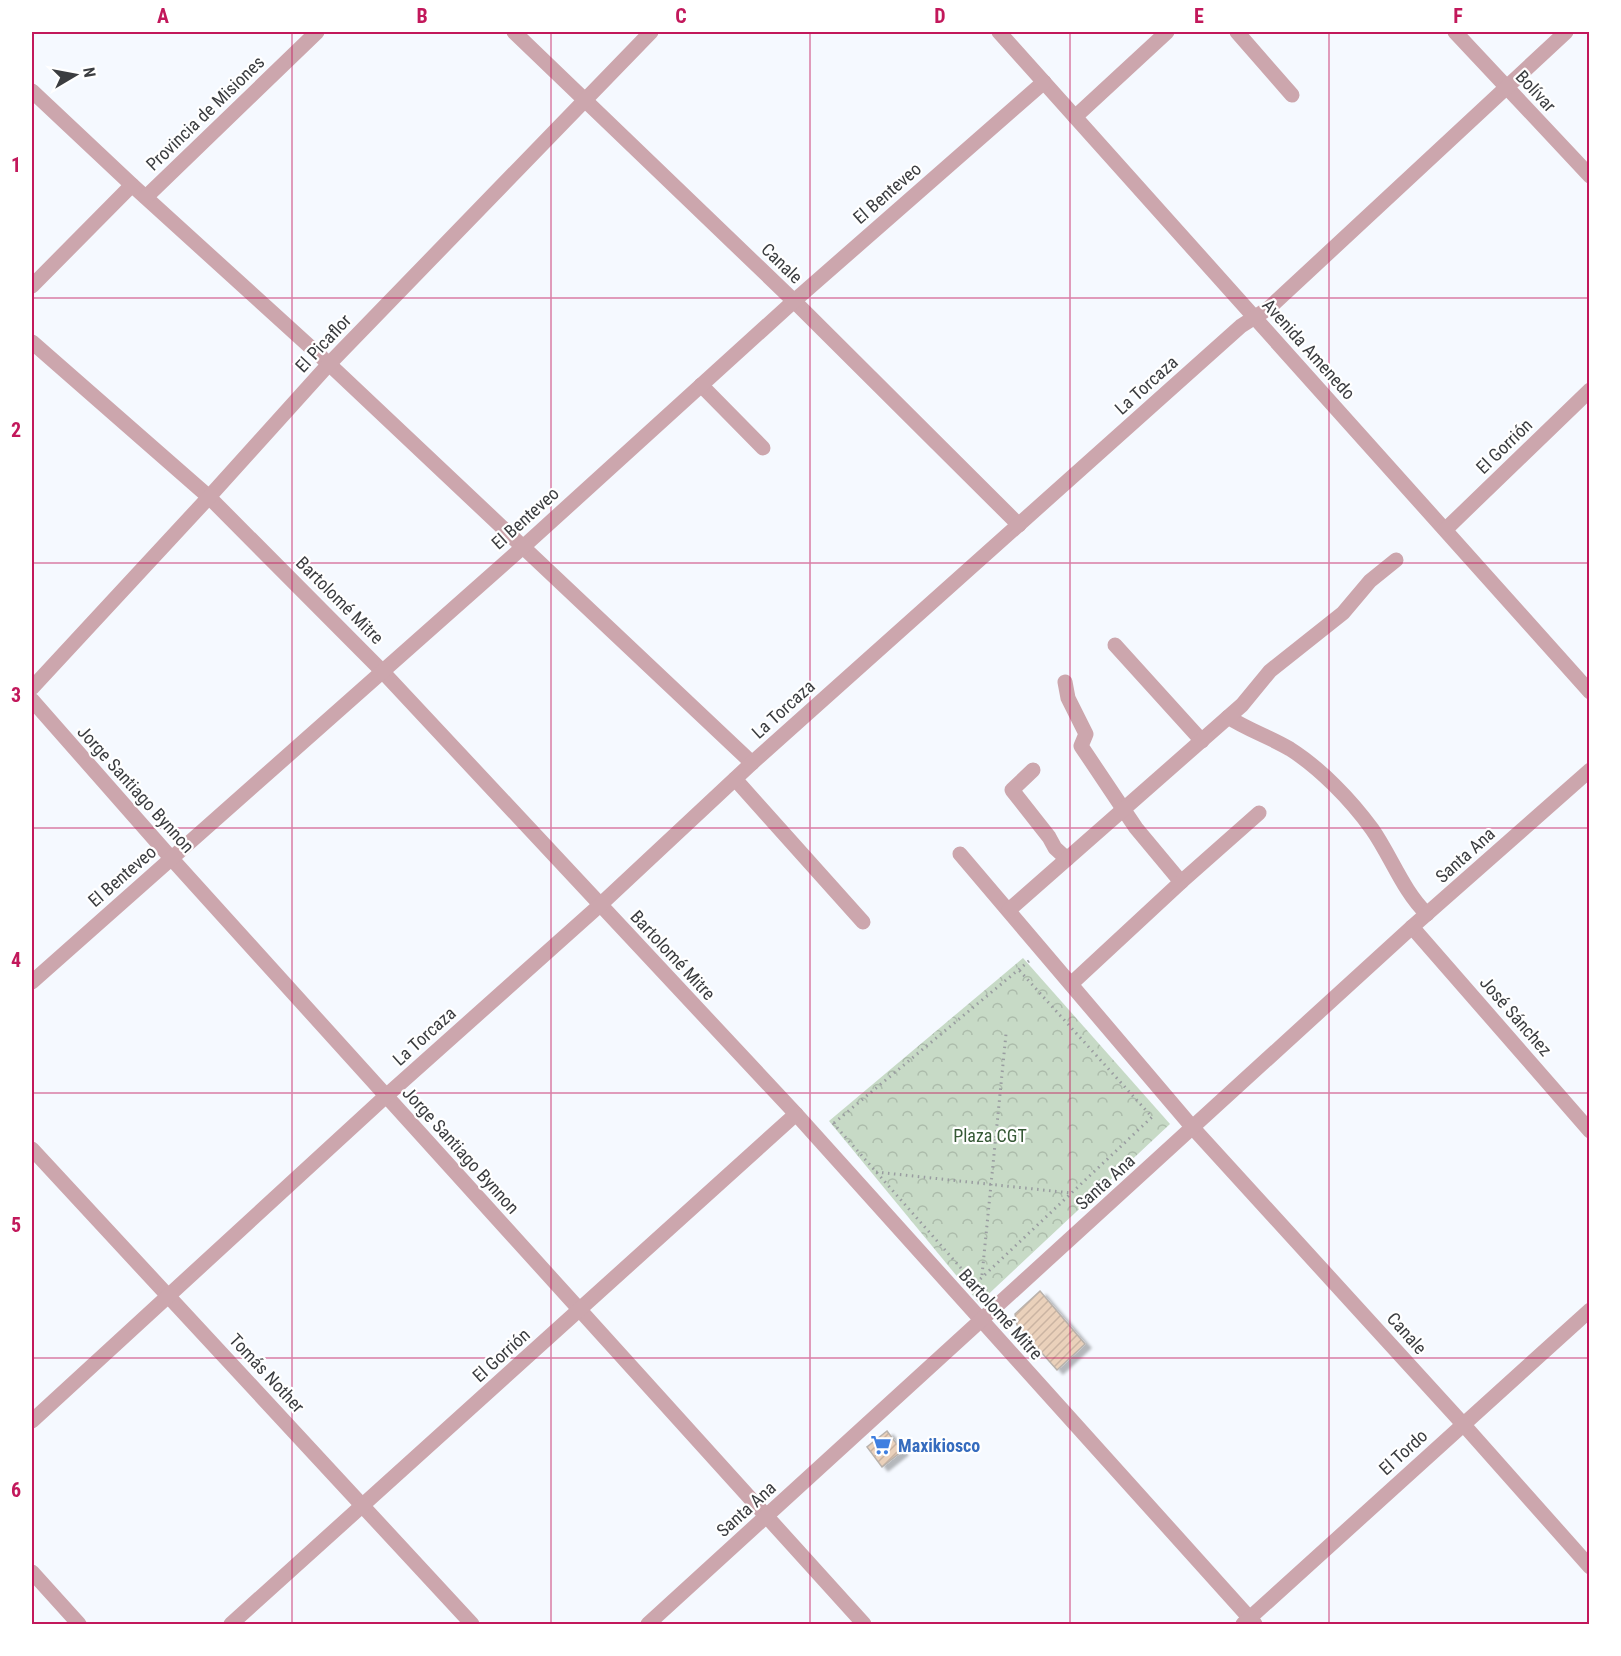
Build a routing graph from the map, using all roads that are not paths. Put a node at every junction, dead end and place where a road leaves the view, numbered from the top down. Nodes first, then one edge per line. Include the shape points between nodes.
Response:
1 (317, 32) edge
2 (514, 32) edge
3 (651, 32) edge
4 (999, 32) edge
5 (1167, 32) edge
6 (1236, 32) edge
7 (1455, 32) edge
8 (1566, 32) edge
9 (1044, 82) junction
10 (1506, 87) junction
11 (32, 91) edge
12 (1292, 95) dead end
13 (584, 100) junction
14 (1075, 117) junction
15 (1590, 176) edge
16 (132, 185) junction
17 (146, 197) junction
18 (32, 286) edge
19 (794, 301) junction
20 (1254, 317) junction
21 (32, 342) edge
22 (329, 364) junction
23 (701, 385) junction
24 (1590, 390) edge
25 (763, 448) dead end
26 (209, 497) junction
27 (1019, 525) junction
28 (1446, 529) junction
29 (523, 547) junction
30 (1396, 560) dead end
31 (1115, 645) dead end
32 (382, 671) junction
33 (1065, 682) dead end
34 (32, 688) edge
35 (1590, 692) edge
36 (32, 700) edge
37 (1228, 717) junction
38 (1202, 741) junction
39 (752, 763) junction
40 (1033, 770) dead end
41 (1590, 770) edge
42 (735, 779) junction
43 (1123, 810) junction
44 (1259, 813) dead end
45 (960, 854) dead end
46 (171, 858) junction
47 (1067, 859) junction
48 (1182, 882) junction
49 (600, 905) junction
50 (1009, 910) junction
51 (1427, 914) junction
52 (863, 922) dead end
53 (1412, 927) junction
54 (32, 982) edge
55 (1071, 984) junction
56 (386, 1096) junction
57 (796, 1114) junction
58 (1193, 1128) junction
59 (1590, 1131) edge
60 (32, 1149) edge
61 (169, 1296) junction
62 (580, 1310) junction
63 (1590, 1310) edge
64 (982, 1321) junction
65 (32, 1421) edge
66 (1463, 1424) junction
67 (363, 1505) junction
68 (767, 1516) junction
69 (1590, 1566) edge
70 (32, 1572) edge
71 (1250, 1622) edge
72 (79, 1624) edge
73 (231, 1624) edge
74 (472, 1624) edge
75 (648, 1624) edge
76 (864, 1624) edge

1 - 17 street, Provincia de Misiones
2 - 13 street, Canale
3 - 13 street, El Picaflor
4 - 9 street, Avenida Amenedo
5 - 14 street
6 - 12 street
7 - 10 street, Bolívar
8 - 10 street, La Torcaza
9 - 14 street, Avenida Amenedo
9 - 19 street, El Benteveo
10 - 15 street, Bolívar
10 - 20 street, La Torcaza via 1269,308
11 - 16 street
13 - 19 street, Canale
13 - 22 street, El Picaflor
14 - 20 street, Avenida Amenedo
16 - 17 street
16 - 18 street, Provincia de Misiones
17 - 22 street
19 - 23 street, El Benteveo
19 - 27 street, Canale
20 - 27 street, La Torcaza
20 - 28 street, Avenida Amenedo
21 - 26 street, Bartolomé Mitre
22 - 26 street, El Picaflor
22 - 29 street
23 - 25 street
23 - 29 street, El Benteveo
24 - 28 street, El Gorrión
26 - 32 street, Bartolomé Mitre
26 - 34 street, El Picaflor
27 - 39 street, La Torcaza
28 - 35 street, Avenida Amenedo
29 - 32 street, El Benteveo
29 - 39 street
30 - 37 street via 1370,581 1343,613 1270,671
31 - 38 street
32 - 46 street, El Benteveo
32 - 49 street, Bartolomé Mitre
33 - 43 street via 1068,698 1086,734 1081,746
36 - 46 street, Jorge Santiago Bynnon
37 - 38 street
37 - 51 street via 1288,747 1332,783 1371,828 1413,899
38 - 43 street
39 - 42 street, La Torcaza
40 - 47 street via 1012,790
41 - 51 street, Santa Ana
42 - 49 street, La Torcaza
42 - 52 street
43 - 47 street
43 - 48 street
44 - 48 street
45 - 50 street, Canale
46 - 54 street, El Benteveo
46 - 56 street, Jorge Santiago Bynnon
47 - 50 street
48 - 55 street
49 - 56 street, La Torcaza
49 - 57 street, Bartolomé Mitre
50 - 55 street, Canale
51 - 53 street, Santa Ana
53 - 58 street, Santa Ana
53 - 59 street, José Sánchez
55 - 58 street, Canale
56 - 61 street, La Torcaza
56 - 62 street, Jorge Santiago Bynnon
57 - 62 street, El Gorrión
57 - 64 street, Bartolomé Mitre
58 - 64 street, Santa Ana
58 - 66 street, Canale
60 - 61 street, Tomás Nother
61 - 65 street, La Torcaza
61 - 67 street, Tomás Nother
62 - 67 street, El Gorrión
62 - 68 street, Jorge Santiago Bynnon
63 - 66 street, El Tordo
64 - 68 street, Santa Ana
64 - 71 street, Bartolomé Mitre
66 - 69 street, Canale
66 - 71 street, El Tordo
67 - 73 street, El Gorrión
67 - 74 street, Tomás Nother
68 - 75 street, Santa Ana
68 - 76 street, Jorge Santiago Bynnon
70 - 72 street

